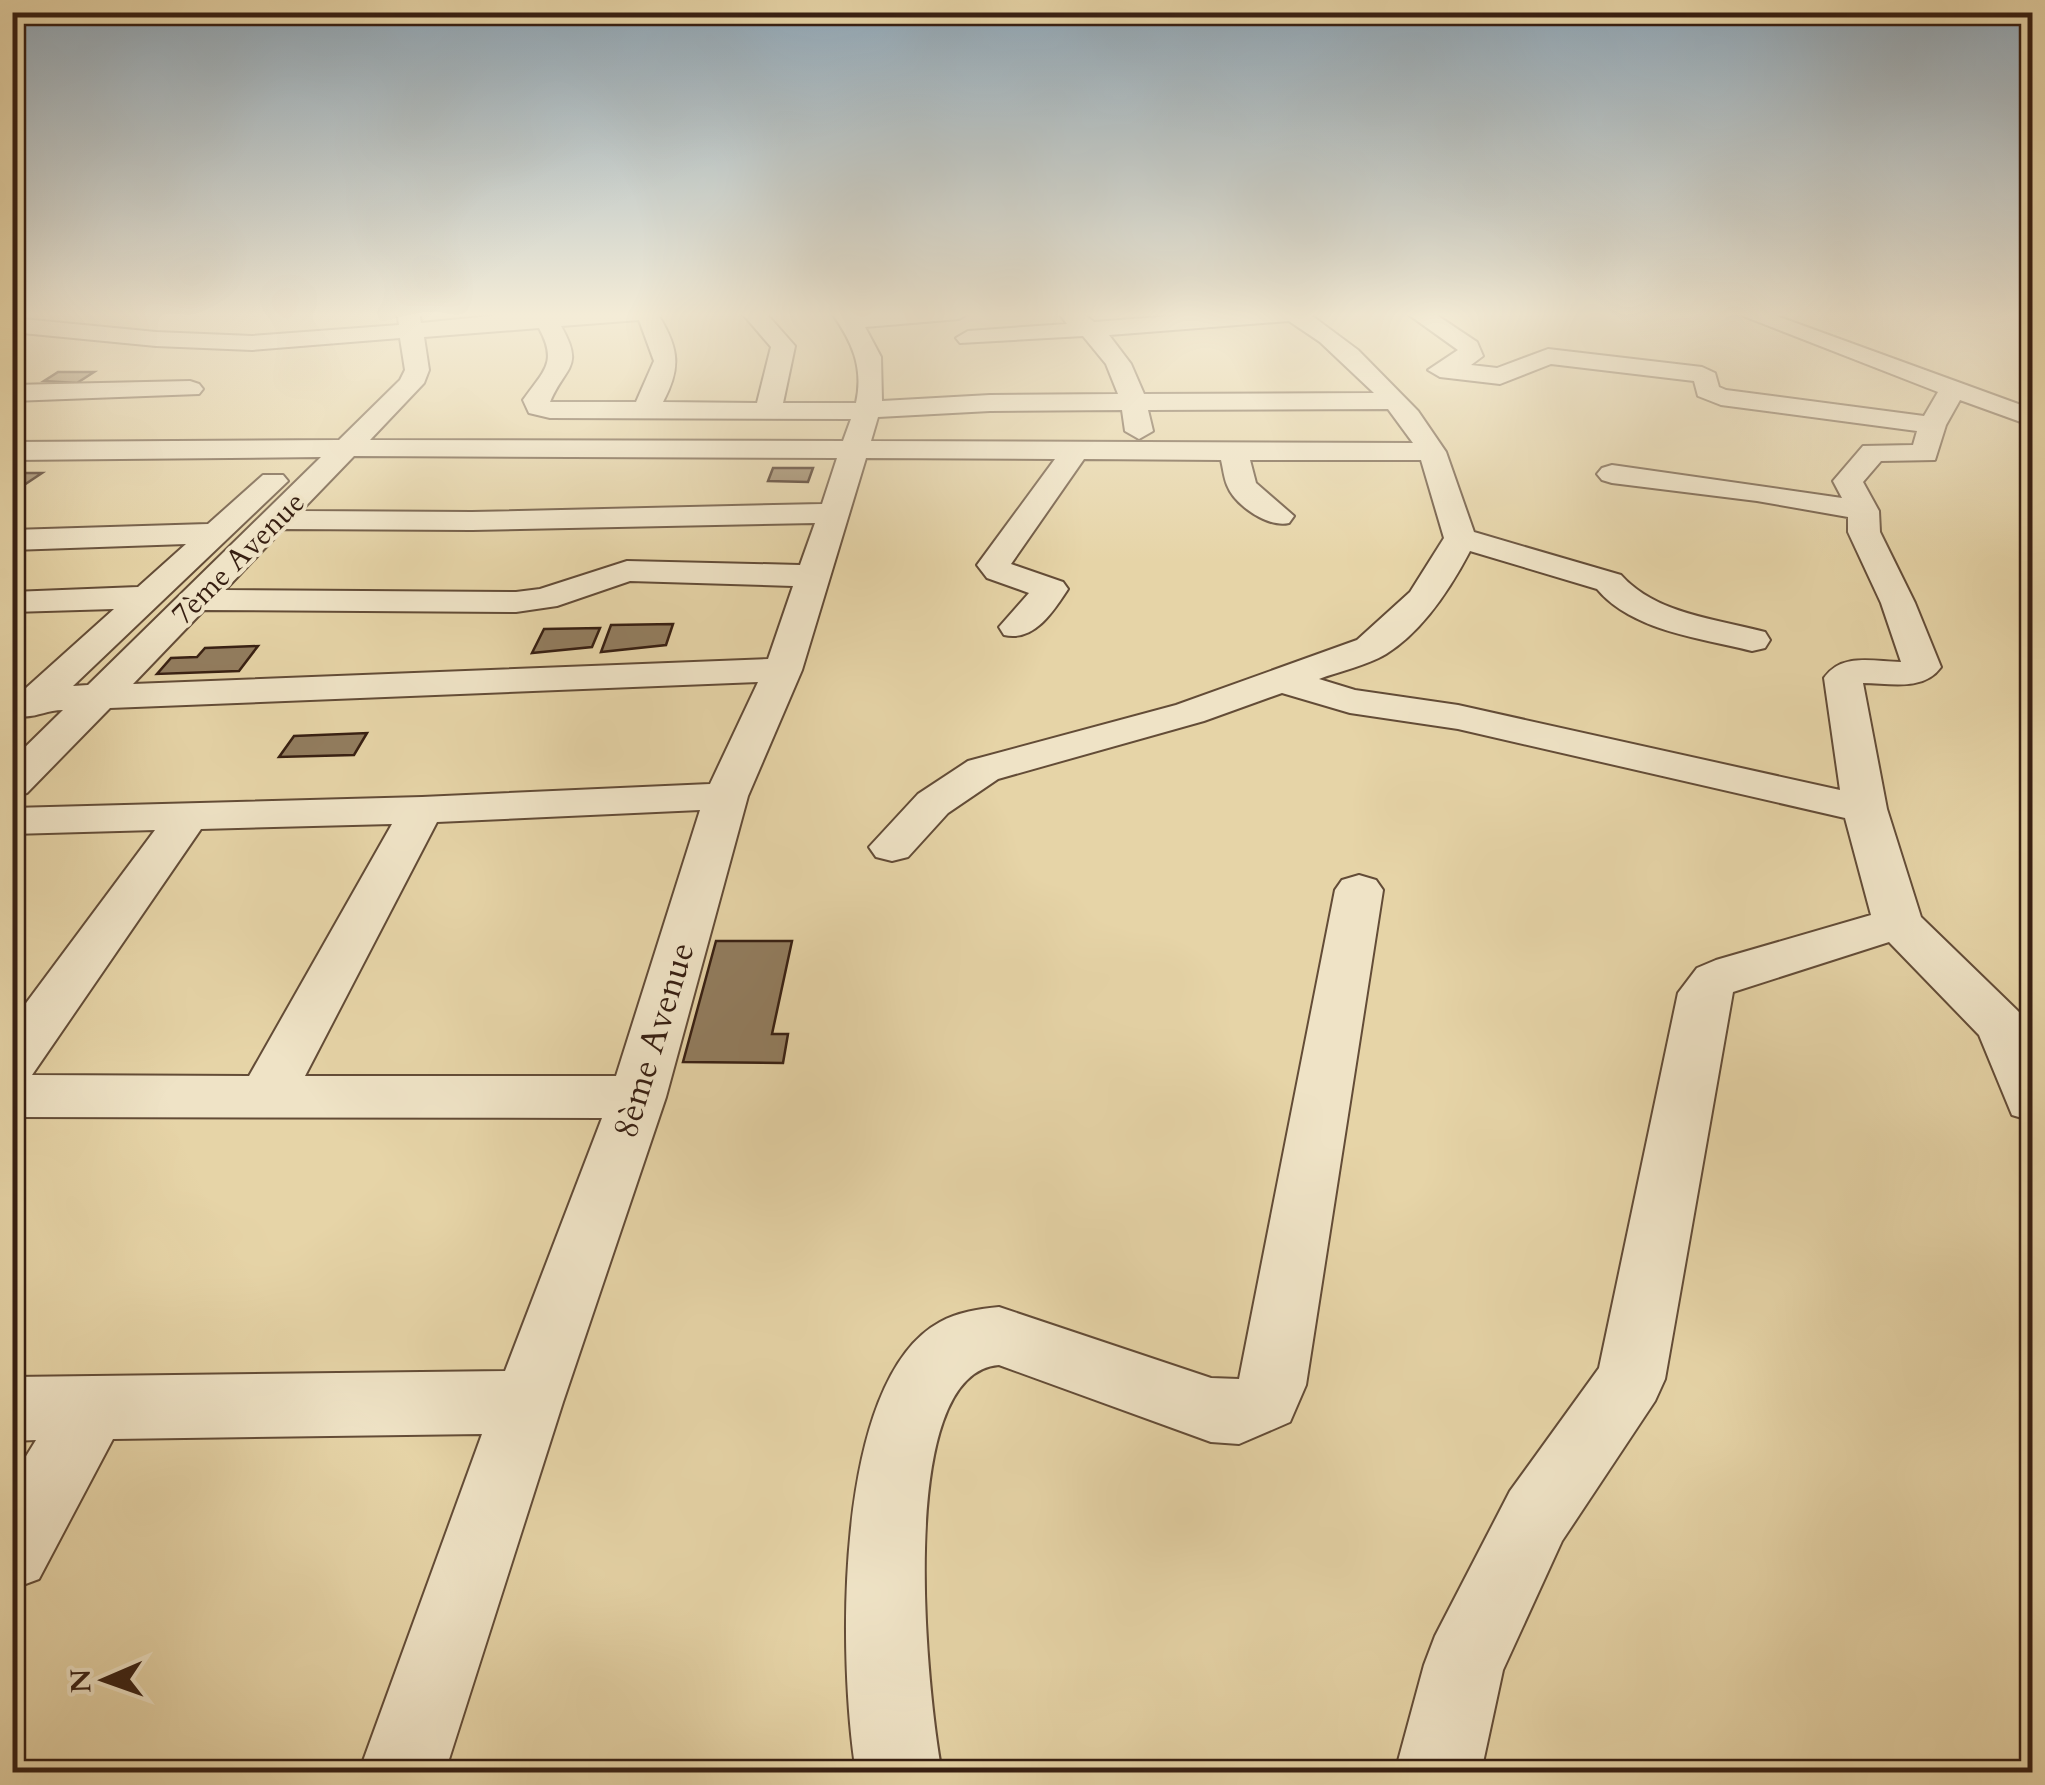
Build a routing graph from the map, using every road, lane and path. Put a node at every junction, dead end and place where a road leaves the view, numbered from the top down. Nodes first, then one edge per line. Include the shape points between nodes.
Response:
1 (183, 395) edge
2 (348, 395) edge
3 (400, 395) edge
4 (539, 395) edge
5 (654, 395) edge
6 (772, 395) edge
7 (867, 395) edge
8 (990, 395) edge
9 (1134, 395) edge
10 (1389, 395) edge
11 (1717, 395) edge
12 (1918, 395) edge
13 (2032, 398) edge
14 (1395, 401) junction
15 (990, 403) junction
16 (1134, 403) junction
17 (1942, 407) junction
18 (2006, 409) junction
19 (645, 410) junction
20 (768, 412) junction
21 (2032, 418) edge
22 (861, 430) junction
23 (309, 448) junction
24 (349, 448) junction
25 (1142, 449) junction
26 (117, 450) junction
27 (1233, 450) junction
28 (12, 451) edge
29 (1075, 452) junction
30 (1432, 452) junction
31 (1612, 474) dead end
32 (1864, 511) junction
33 (833, 513) junction
34 (1278, 516) dead end
35 (277, 520) junction
36 (215, 534) junction
37 (1460, 538) junction
38 (12, 540) edge
39 (815, 576) junction
40 (144, 596) junction
41 (197, 600) junction
42 (12, 602) edge
43 (1017, 627) dead end
44 (1752, 640) dead end
45 (783, 670) junction
46 (1281, 680) junction
47 (99, 694) junction
48 (20, 707) edge
49 (12, 784) edge
50 (726, 796) junction
51 (1865, 809) junction
52 (422, 810) junction
53 (188, 816) junction
54 (12, 821) edge
55 (892, 846) dead end
56 (1359, 890) dead end
57 (1898, 923) junction
58 (12, 1063) edge
59 (12, 1096) edge
60 (266, 1096) junction
61 (638, 1097) junction
62 (2032, 1100) edge
63 (528, 1402) junction
64 (12, 1409) edge
65 (92, 1409) junction
66 (12, 1552) edge
67 (402, 1772) edge
68 (899, 1772) edge
69 (1438, 1772) edge

1 - 26 street
2 - 23 street, 7ème Avenue
3 - 24 street, 7ème Avenue
4 - 19 street via 538,407 550,410
5 - 19 street
6 - 20 street
7 - 22 street, 8ème Avenue
8 - 15 street
9 - 16 street
10 - 14 street
11 - 17 street
12 - 17 street
13 - 18 street
14 - 16 street
14 - 30 street
15 - 16 street
15 - 22 street
16 - 25 street
17 - 18 street
17 - 32 street via 1925,454 1868,454 1848,481
18 - 21 street
19 - 20 street
20 - 22 street
22 - 24 street
22 - 29 street
22 - 33 street, 8ème Avenue
23 - 24 street
23 - 26 street
23 - 36 street, 7ème Avenue
24 - 35 street, 7ème Avenue
25 - 27 street
25 - 29 street
26 - 28 street
27 - 30 street
27 - 34 street via 1242,487
29 - 43 street via 994,565 1051,589
30 - 37 street
31 - 32 street
32 - 51 street via 1864,532 1922,667 1843,678
33 - 35 street
33 - 39 street, 8ème Avenue
35 - 41 street, 7ème Avenue
36 - 38 street
36 - 40 street, 7ème Avenue
37 - 44 street via 1609,582 1650,612
37 - 46 street via 1437,582 1396,631 1370,648
39 - 41 street via 626,570 532,602
39 - 45 street, 8ème Avenue
40 - 42 street
40 - 48 street, 7ème Avenue
41 - 47 street, 7ème Avenue
45 - 47 street
45 - 50 street, 8ème Avenue
46 - 51 street via 1350,701 1458,718
46 - 55 street via 1115,736 982,770 930,803
47 - 48 street
47 - 49 street, 7ème Avenue
50 - 52 street
50 - 61 street, 8ème Avenue
51 - 57 street
52 - 53 street
52 - 60 street
53 - 54 street
53 - 58 street
56 - 68 street via 1265,1400 1239,1412 1210,1410 998,1336 966,1340 942,1360 909,1414 892,1506 886,1618
57 - 62 street via 2002,1027
57 - 69 street via 1734,972 1704,993 1632,1379 1528,1532 1464,1665
59 - 60 street
60 - 61 street
61 - 63 street, 8ème Avenue
63 - 65 street
63 - 67 street, 8ème Avenue
64 - 65 street
65 - 66 street

